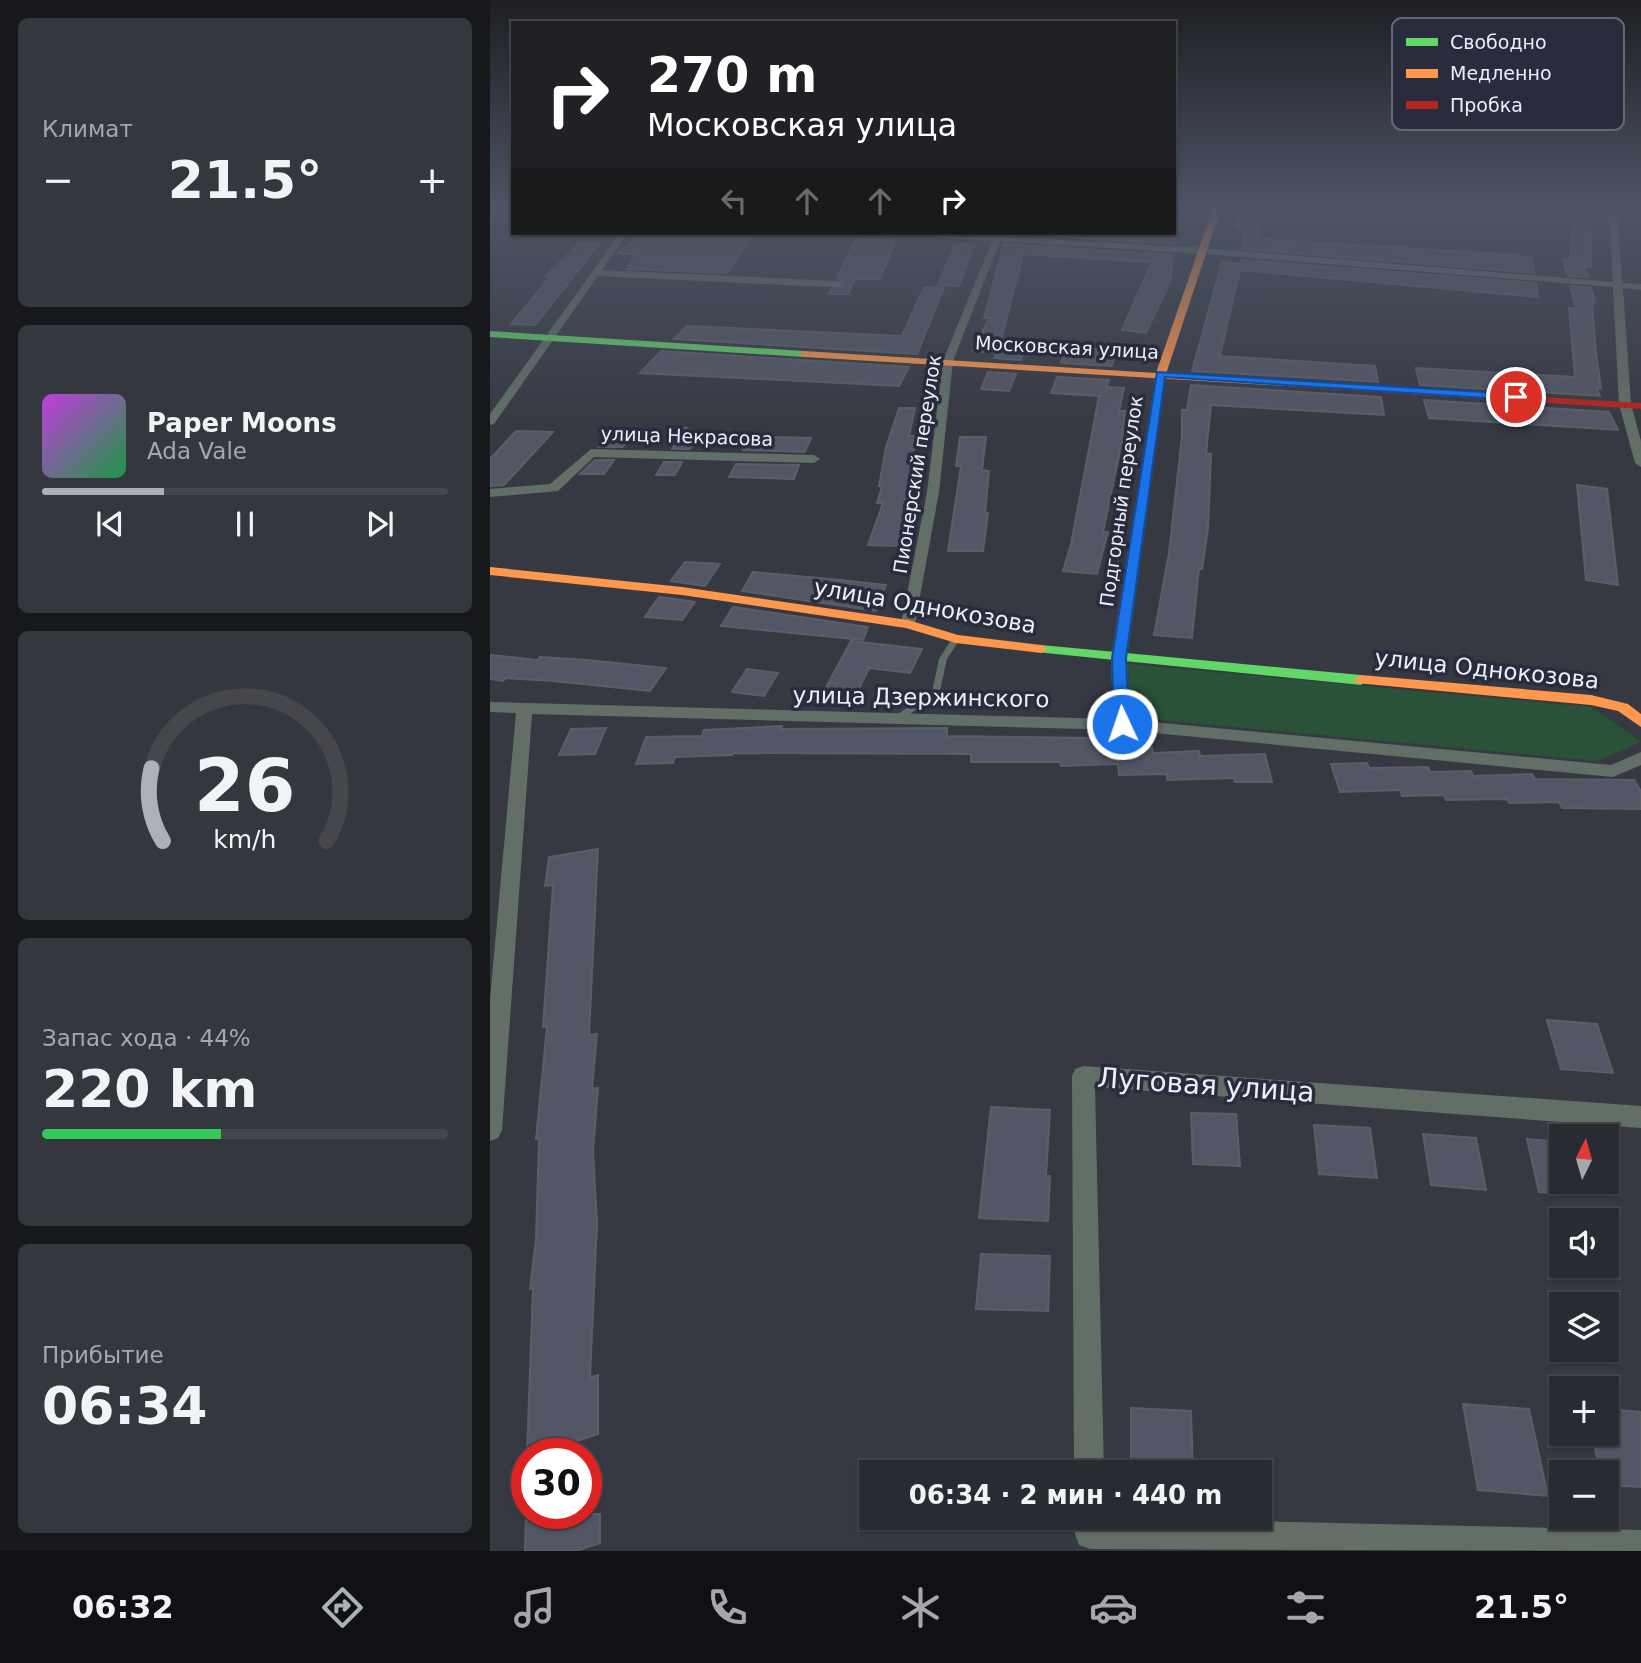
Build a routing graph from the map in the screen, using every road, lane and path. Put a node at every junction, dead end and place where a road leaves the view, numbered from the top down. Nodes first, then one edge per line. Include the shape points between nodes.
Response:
1 (591, 280) edge
2 (714, 280) edge
3 (980, 280) edge
4 (1194, 280) edge
5 (1563, 280) edge
6 (1620, 280) edge
7 (838, 284) dead end
8 (1620, 285) junction
9 (1641, 287) edge
10 (490, 334) edge
11 (550, 338) junction
12 (948, 361) junction
13 (1161, 374) junction
14 (1633, 405) edge
15 (490, 422) edge
16 (814, 459) dead end
17 (1641, 463) edge
18 (490, 493) edge
19 (490, 571) edge
20 (908, 624) junction
21 (956, 639) junction
22 (1119, 658) junction
23 (490, 707) edge
24 (524, 710) junction
25 (896, 719) junction
26 (1641, 722) edge
27 (1122, 724) junction
28 (1641, 758) edge
29 (1641, 1117) edge
30 (490, 1130) edge
31 (1089, 1460) edge
32 (1090, 1530) edge
33 (1641, 1545) edge

1 - 11 street
2 - 7 street
3 - 12 street, Пионерский переулок
4 - 13 street, Подгорный переулок
5 - 8 street
6 - 8 street
8 - 9 street
8 - 14 street
10 - 11 street, Московская улица
11 - 12 street, Московская улица
11 - 15 street
12 - 13 street, Московская улица
12 - 20 street, Пионерский переулок via 933,492
13 - 14 street, Московская улица
13 - 22 street, Подгорный переулок
14 - 17 street
16 - 18 street, улица Некрасова via 591,453 554,488
19 - 20 street, улица Однокозова via 682,591
20 - 21 street, улица Однокозова
21 - 22 street, улица Однокозова
21 - 25 lane via 943,659 936,694
22 - 26 street, улица Однокозова via 1591,699 1623,707
22 - 27 street, Подгорный переулок
23 - 24 street, улица Дзержинского
24 - 25 street, улица Дзержинского
24 - 30 street
25 - 27 street, улица Дзержинского
27 - 28 street, улица Дзержинского via 1613,771
29 - 31 street, Луговая улица via 1083,1076
32 - 33 street via 1090,1534

